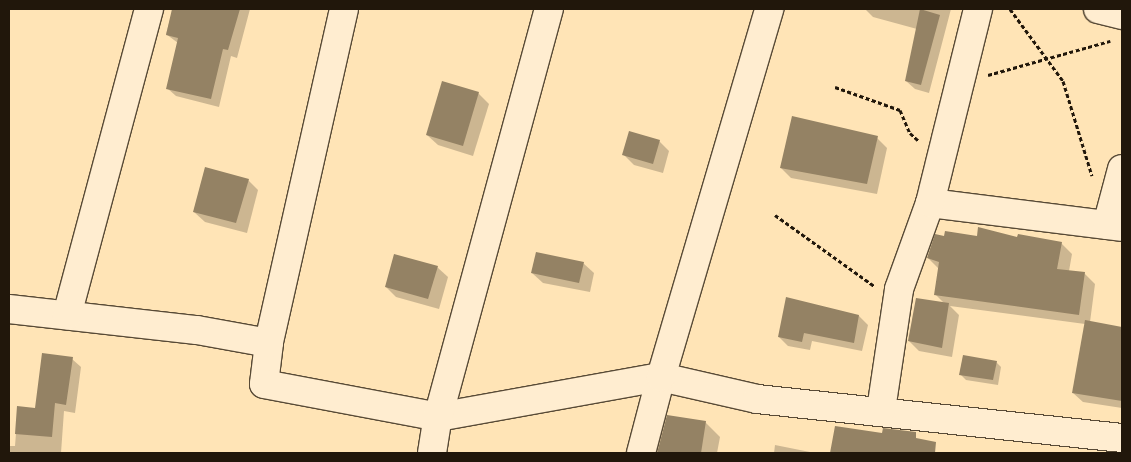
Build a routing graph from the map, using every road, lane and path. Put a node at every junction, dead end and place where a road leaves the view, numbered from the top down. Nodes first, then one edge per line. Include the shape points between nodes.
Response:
1 (149, 9) edge
2 (344, 9) edge
3 (549, 9) edge
4 (769, 9) edge
5 (978, 9) edge
6 (1010, 9) edge
7 (1098, 9) edge
8 (1118, 28) edge
9 (958, 84) junction
10 (835, 87) dead end
11 (941, 154) junction
12 (1122, 169) edge
13 (1093, 180) dead end
14 (930, 203) junction
15 (775, 215) dead end
16 (1115, 226) edge
17 (871, 286) dead end
18 (9, 309) edge
19 (67, 315) junction
20 (269, 343) junction
21 (661, 376) junction
22 (881, 410) junction
23 (438, 417) junction
24 (1122, 438) edge
25 (432, 453) edge
26 (641, 453) edge

1 - 19 street
2 - 20 street
3 - 23 street
4 - 21 street
5 - 9 street
6 - 13 path via 1062,81
7 - 8 street
8 - 9 path
9 - 11 street
10 - 11 path via 900,110 910,133
11 - 14 street
12 - 16 street
14 - 16 street
14 - 22 street via 899,289
15 - 17 path
18 - 19 street
19 - 20 street via 197,330
20 - 23 street via 264,384
21 - 22 street via 757,399
21 - 23 street
21 - 26 street
22 - 24 street
23 - 25 street

